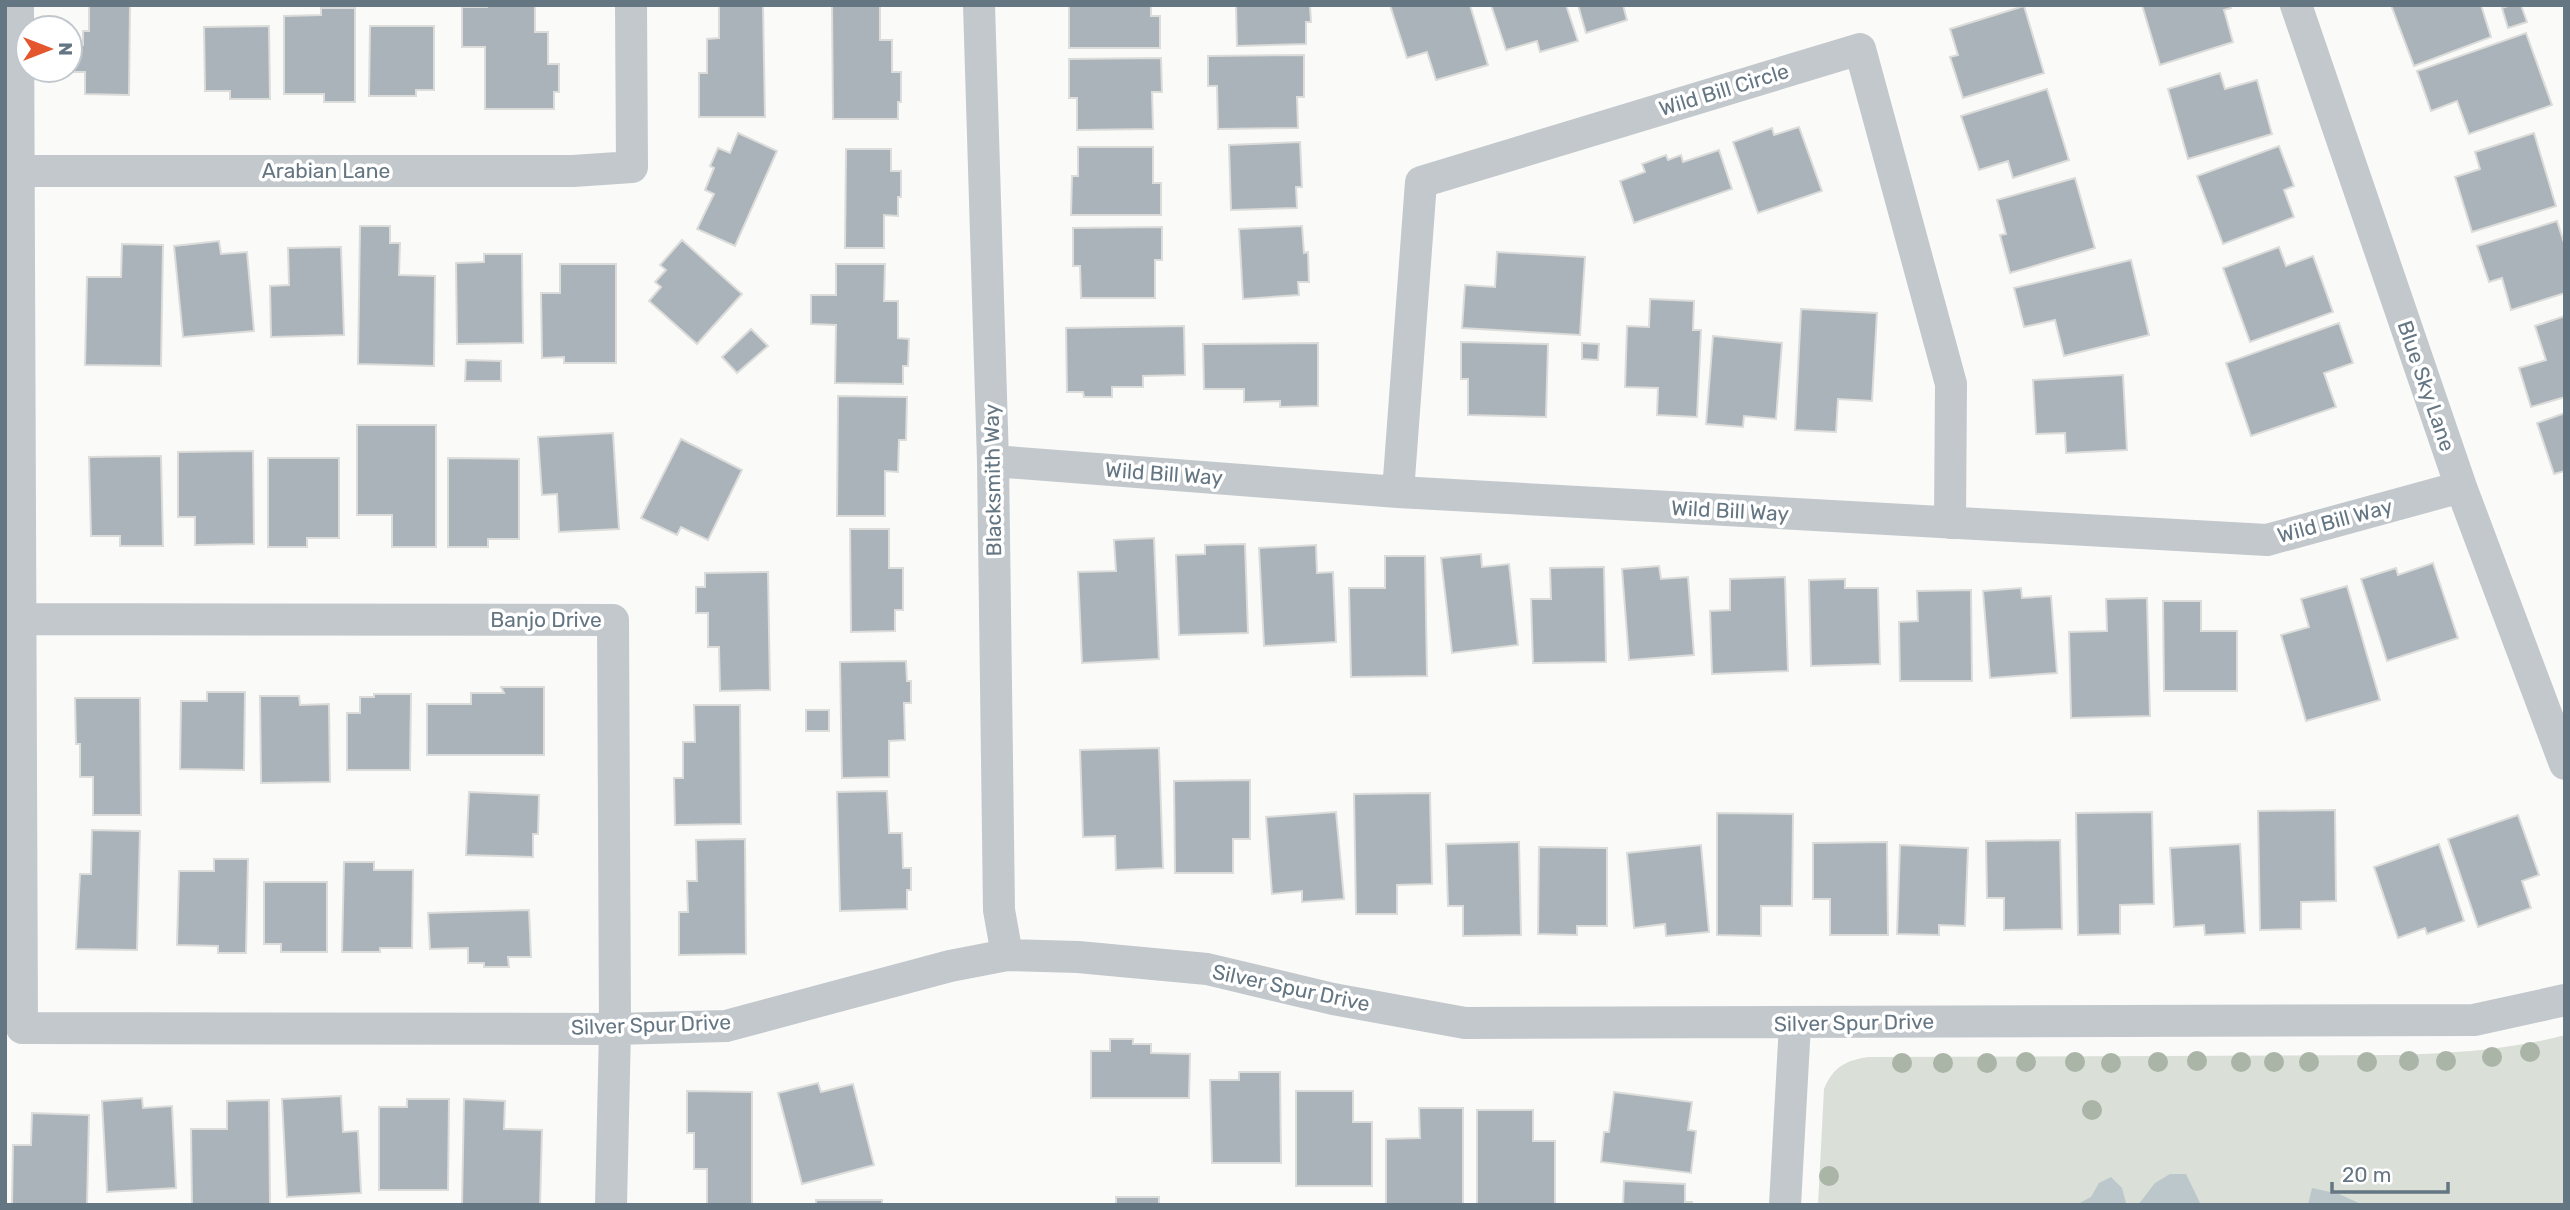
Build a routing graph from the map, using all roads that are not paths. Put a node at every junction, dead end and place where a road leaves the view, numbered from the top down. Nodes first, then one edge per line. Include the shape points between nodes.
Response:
1 (18, 5) edge
2 (631, 5) edge
3 (979, 5) edge
4 (2296, 5) edge
5 (19, 171) junction
6 (993, 460) junction
7 (2461, 487) junction
8 (1398, 492) junction
9 (1950, 523) junction
10 (20, 620) junction
11 (2565, 764) edge
12 (1007, 955) junction
13 (2565, 1000) edge
14 (1795, 1024) junction
15 (615, 1029) junction
16 (611, 1205) edge
17 (1785, 1205) edge

1 - 5 street
2 - 5 street, Arabian Lane via 632,167 573,171
3 - 6 street, Blacksmith Way
4 - 7 street, Blue Sky Lane
5 - 10 street
6 - 8 street, Wild Bill Way
6 - 12 street, Blacksmith Way via 999,910
7 - 9 street, Wild Bill Way via 2267,540
7 - 11 street, Blue Sky Lane
8 - 9 street, Wild Bill Way
8 - 9 street, Wild Bill Circle via 1421,181 1860,49 1951,384
10 - 15 street, Silver Spur Drive via 22,1028
10 - 15 street, Banjo Drive via 613,620
12 - 14 street, Silver Spur Drive via 1207,969 1333,999 1465,1023
12 - 15 street, Silver Spur Drive via 726,1026
13 - 14 street, Silver Spur Drive via 2473,1020
14 - 17 street
15 - 16 street, Banjo Drive

